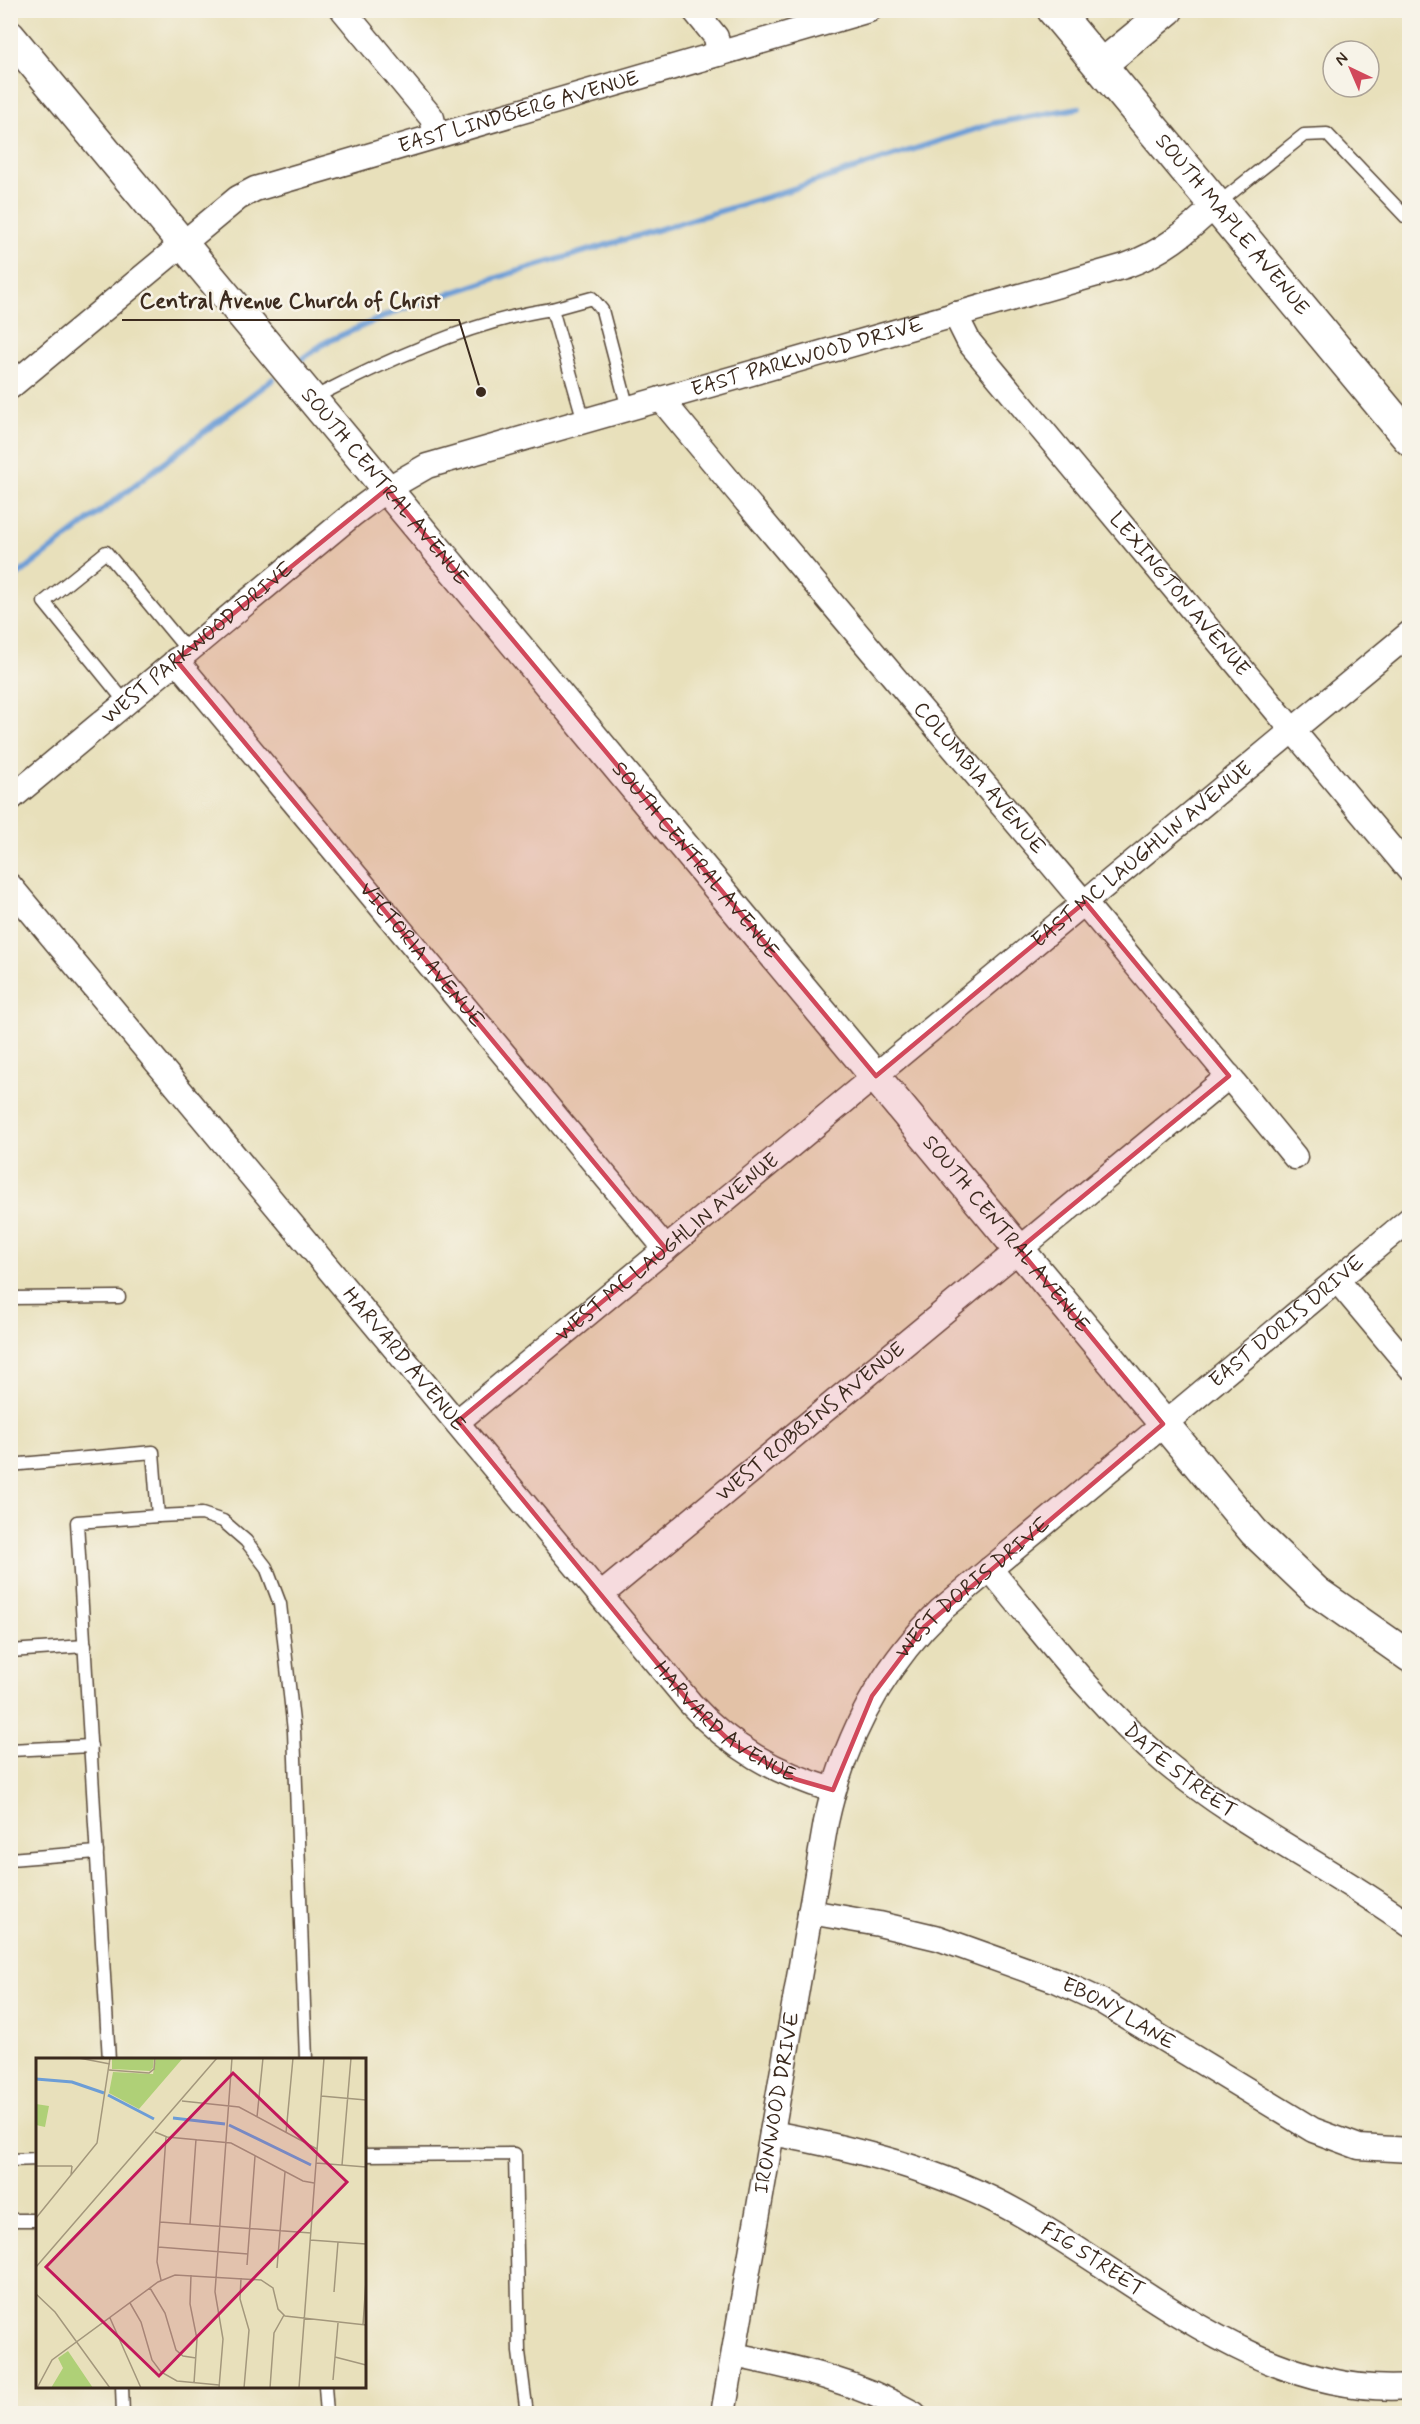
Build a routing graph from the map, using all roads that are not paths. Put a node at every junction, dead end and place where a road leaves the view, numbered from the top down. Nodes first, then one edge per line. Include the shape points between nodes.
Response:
1 (343, 10) edge
2 (694, 10) edge
3 (869, 10) edge
4 (1054, 10) edge
5 (1168, 10) edge
6 (10, 36) edge
7 (719, 54) junction
8 (1100, 66) junction
9 (436, 135) junction
10 (1215, 205) junction
11 (1408, 218) edge
12 (183, 243) junction
13 (552, 309) junction
14 (955, 314) junction
15 (10, 387) edge
16 (312, 398) junction
17 (661, 399) junction
18 (628, 409) junction
19 (584, 421) junction
20 (1408, 434) edge
21 (387, 489) junction
22 (1410, 633) edge
23 (182, 656) junction
24 (126, 703) junction
25 (1293, 730) junction
26 (10, 799) edge
27 (1410, 871) edge
28 (10, 886) edge
29 (1085, 902) junction
30 (876, 1076) junction
31 (1229, 1076) junction
32 (1295, 1157) dead end
33 (1410, 1218) edge
34 (666, 1249) junction
35 (1019, 1249) junction
36 (1337, 1280) junction
37 (119, 1297) dead end
38 (10, 1298) edge
39 (1410, 1367) edge
40 (458, 1421) junction
41 (1163, 1424) junction
42 (10, 1465) edge
43 (158, 1516) junction
44 (990, 1569) junction
45 (601, 1595) junction
46 (85, 1646) junction
47 (10, 1651) edge
48 (1410, 1657) edge
49 (91, 1746) junction
50 (10, 1750) edge
51 (833, 1790) junction
52 (97, 1852) junction
53 (10, 1859) edge
54 (810, 1912) junction
55 (1410, 1925) edge
56 (109, 2058) edge
57 (306, 2058) edge
58 (772, 2133) junction
59 (1410, 2150) edge
60 (366, 2155) edge
61 (36, 2159) edge
62 (10, 2160) edge
63 (10, 2220) edge
64 (36, 2220) edge
65 (734, 2355) junction
66 (1410, 2387) edge
67 (122, 2388) edge
68 (326, 2388) edge
69 (123, 2414) edge
70 (327, 2414) edge
71 (527, 2414) edge
72 (723, 2414) edge
73 (914, 2414) edge

1 - 9 street via 432,118
2 - 7 street via 716,37
3 - 7 street, EAST LINDBERG AVENUE
4 - 8 main road, SOUTH MAPLE AVENUE
5 - 8 street
6 - 12 street, SOUTH CENTRAL AVENUE
7 - 9 street, EAST LINDBERG AVENUE
8 - 10 main road, SOUTH MAPLE AVENUE
9 - 12 street, EAST LINDBERG AVENUE via 255,189
10 - 11 lane via 1304,135 1315,132 1327,134
10 - 14 street, EAST PARKWOOD DRIVE via 1176,240 1143,259
10 - 20 main road, SOUTH MAPLE AVENUE
12 - 15 street, EAST LINDBERG AVENUE
12 - 16 street, SOUTH CENTRAL AVENUE
13 - 16 lane via 480,328 385,361
13 - 18 lane via 592,298 598,303
13 - 19 lane
14 - 17 street, EAST PARKWOOD DRIVE
14 - 25 street, LEXINGTON AVENUE via 969,342
16 - 21 street, SOUTH CENTRAL AVENUE
17 - 18 street, EAST PARKWOOD DRIVE
17 - 29 street, COLUMBIA AVENUE via 861,641
18 - 19 street, EAST PARKWOOD DRIVE
19 - 21 street, EAST PARKWOOD DRIVE via 427,466
21 - 23 street, WEST PARKWOOD DRIVE
21 - 30 street, SOUTH CENTRAL AVENUE
22 - 25 street, EAST MC LAUGHLIN AVENUE
23 - 24 street, WEST PARKWOOD DRIVE
23 - 24 lane via 106,552 44,602
23 - 34 street, VICTORIA AVENUE
24 - 26 street, WEST PARKWOOD DRIVE
25 - 27 street, LEXINGTON AVENUE
25 - 29 street, EAST MC LAUGHLIN AVENUE
28 - 40 street, HARVARD AVENUE
29 - 30 street, EAST MC LAUGHLIN AVENUE
29 - 31 street, COLUMBIA AVENUE
30 - 34 street, WEST MC LAUGHLIN AVENUE
30 - 35 street, SOUTH CENTRAL AVENUE
31 - 32 street, COLUMBIA AVENUE
31 - 35 street, WEST ROBBINS AVENUE
33 - 36 street, EAST DORIS DRIVE
34 - 40 street, WEST MC LAUGHLIN AVENUE
35 - 41 street, SOUTH CENTRAL AVENUE
35 - 45 street, WEST ROBBINS AVENUE
36 - 39 street
36 - 41 street, EAST DORIS DRIVE
37 - 38 lane
40 - 45 street, HARVARD AVENUE
41 - 44 street, WEST DORIS DRIVE
41 - 48 street, SOUTH CENTRAL AVENUE via 1284,1563 1342,1613
42 - 43 lane via 153,1452
43 - 46 lane via 77,1522
43 - 57 lane via 202,1514 223,1521 246,1541 266,1568 280,1604 294,1731
44 - 51 street, WEST DORIS DRIVE via 924,1626 890,1668 856,1726
44 - 55 street, DATE STREET via 1092,1693 1166,1763 1242,1819 1376,1900
45 - 51 street, HARVARD AVENUE via 690,1703 733,1744 795,1779
46 - 47 lane
46 - 49 lane
49 - 50 lane
49 - 52 lane
51 - 54 street, IRONWOOD DRIVE
52 - 53 lane
52 - 56 lane
54 - 58 street, IRONWOOD DRIVE
54 - 59 street, EBONY LANE via 938,1938 1058,1981 1101,2001 1313,2130 1359,2147
58 - 65 street, IRONWOOD DRIVE
58 - 66 street, FIG STREET via 873,2154 968,2187 1017,2212 1223,2339 1276,2364 1328,2380
60 - 71 lane via 515,2154 519,2352
61 - 62 lane
63 - 64 lane
65 - 72 street, IRONWOOD DRIVE
65 - 73 street via 847,2382
67 - 69 lane
68 - 70 lane

